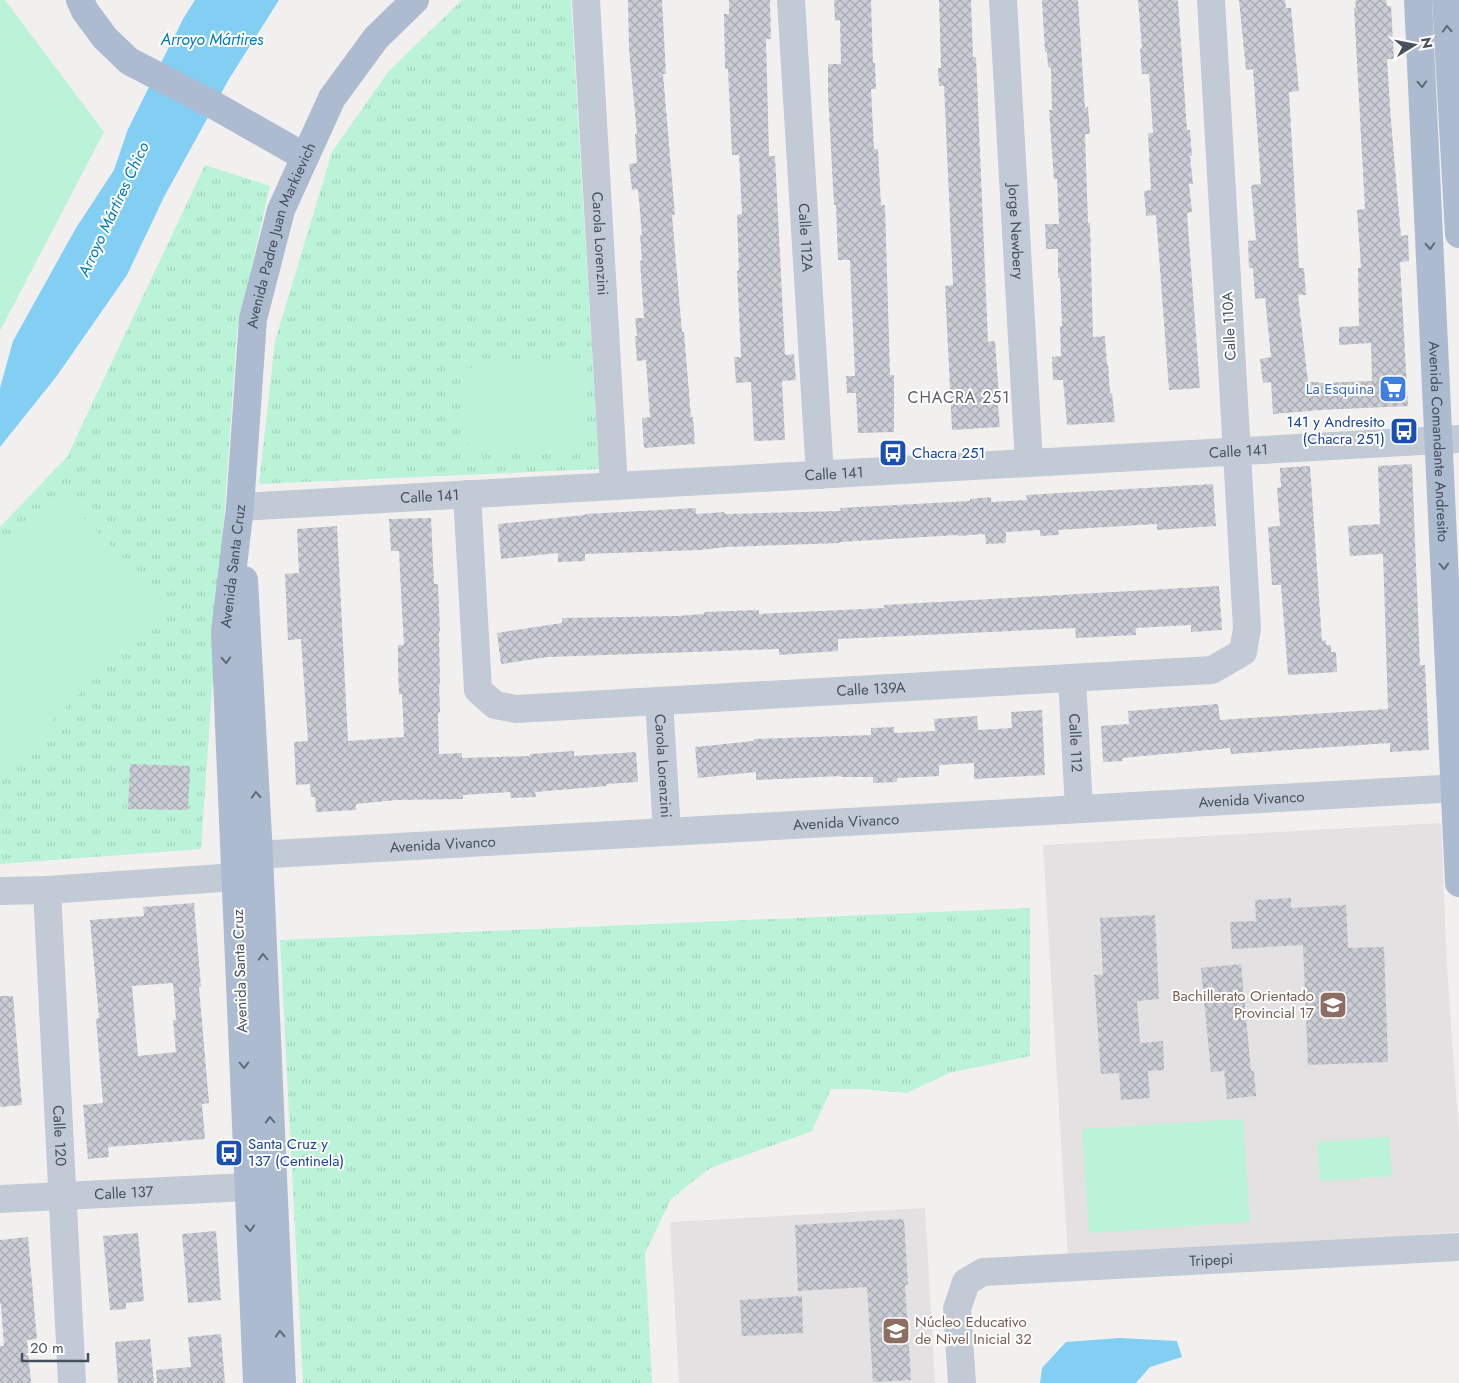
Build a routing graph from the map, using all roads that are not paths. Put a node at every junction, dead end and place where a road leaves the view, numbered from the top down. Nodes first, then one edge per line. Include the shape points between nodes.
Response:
1 (80, 0) edge
2 (415, 0) edge
3 (586, 0) edge
4 (791, 0) edge
5 (1003, 0) edge
6 (1211, 0) edge
7 (1418, 0) edge
8 (1446, 0) edge
9 (305, 157) junction
10 (1459, 234) edge
11 (1449, 439) edge
12 (1237, 451) junction
13 (1029, 463) junction
14 (820, 474) junction
15 (614, 486) junction
16 (467, 494) junction
17 (240, 507) junction
18 (1244, 652) joint
19 (1072, 678) junction
20 (659, 701) junction
21 (1457, 788) edge
22 (1079, 809) junction
23 (667, 832) junction
24 (243, 862) junction
25 (1459, 883) edge
26 (47, 890) junction
27 (0, 891) edge
28 (248, 1187) junction
29 (62, 1196) junction
30 (0, 1199) edge
31 (1459, 1247) edge
32 (72, 1383) edge
33 (257, 1383) edge
34 (282, 1383) edge
35 (962, 1383) edge

1 - 9 main road via 105,38 129,62
2 - 9 main road, Avenida Padre Juan Markievich via 376,38 332,98
3 - 15 street, Carola Lorenzini
4 - 14 street, Calle 112A
5 - 13 street, Jorge Newbery
6 - 12 street, Calle 110A
7 -> 11 main road, Avenida Comandante Andresito
10 -> 8 main road
9 - 17 main road, Avenida Padre Juan Markievich via 281,210 253,319
11 - 12 street, Calle 141
11 -> 21 main road, Avenida Comandante Andresito
12 - 13 street, Calle 141
12 - 18 street, Calle 110A via 1247,628
13 - 14 street, Calle 141
14 - 15 street, Calle 141
15 - 16 street, Calle 141
16 - 17 street, Calle 141
16 - 20 street, Calle 139A via 478,690 495,705 516,709
17 - 24 main road, Avenida Santa Cruz
18 - 19 street, Calle 139A via 1212,670
19 - 20 street, Calle 139A
19 - 22 street, Calle 112
20 - 23 street, Carola Lorenzini
21 - 22 street, Avenida Vivanco
21 - 25 main road, Avenida Comandante Andresito
22 - 23 street, Avenida Vivanco
23 - 24 street, Avenida Vivanco
24 - 26 street, Avenida Vivanco
24 -> 28 main road, Avenida Santa Cruz
34 -> 24 main road, Avenida Santa Cruz
26 - 27 street, Avenida Vivanco
26 - 29 street, Calle 120
28 - 29 street, Calle 137
28 -> 33 main road, Avenida Santa Cruz
29 - 30 street, Calle 137
29 - 32 street, Calle 120
31 - 35 street, Tripepi via 983,1272 966,1282 957,1309

